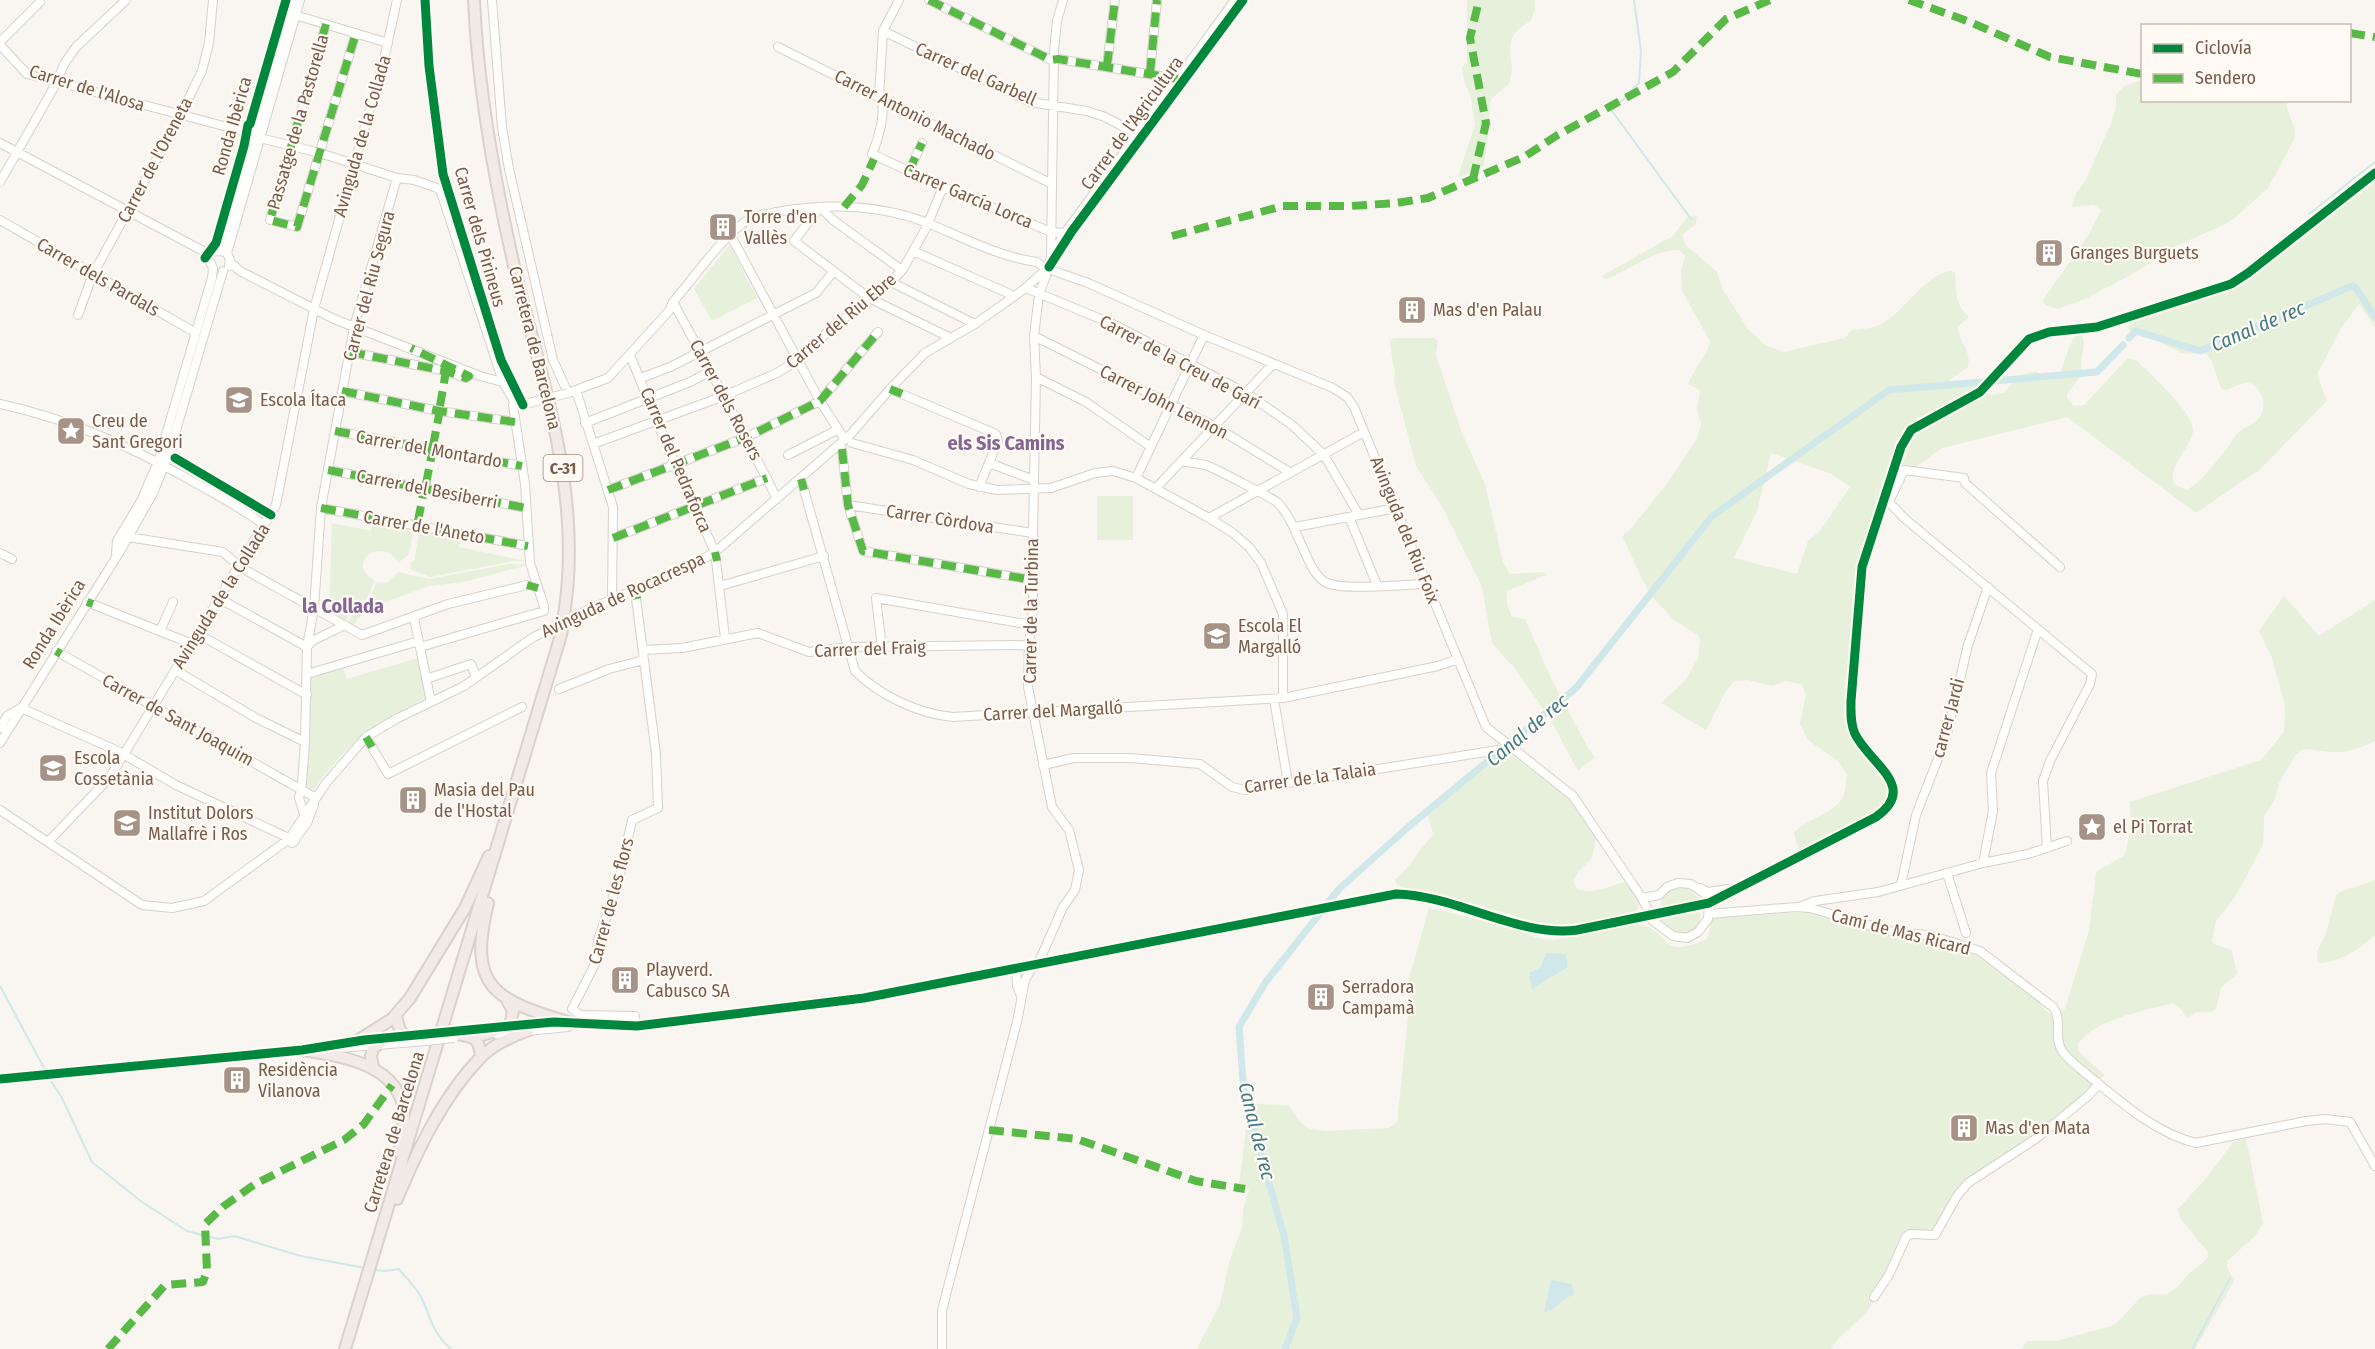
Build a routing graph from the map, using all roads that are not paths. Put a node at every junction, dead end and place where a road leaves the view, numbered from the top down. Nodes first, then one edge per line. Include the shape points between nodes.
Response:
1 (126, 0) edge
2 (213, 0) edge
3 (292, 0) edge
4 (300, 0) edge
5 (397, 0) edge
6 (474, 0) edge
7 (492, 0) edge
8 (899, 0) edge
9 (929, 0) edge
10 (1063, 0) edge
11 (1115, 0) edge
12 (1157, 0) edge
13 (1235, 0) edge
14 (40, 2) dead end
15 (296, 15) junction
16 (326, 24) junction
17 (884, 30) junction
18 (356, 33) junction
19 (388, 43) junction
20 (0, 44) edge
21 (778, 46) dead end
22 (1054, 59) junction
23 (1107, 66) junction
24 (1150, 73) junction
25 (1178, 79) junction
26 (57, 82) junction
27 (879, 96) junction
28 (1053, 107) junction
29 (180, 116) junction
30 (257, 136) junction
31 (1135, 138) junction
32 (0, 142) edge
33 (922, 143) dead end
34 (291, 146) junction
35 (320, 153) junction
36 (17, 154) junction
37 (354, 163) junction
38 (909, 171) junction
39 (2375, 173) edge
40 (397, 178) junction
41 (0, 182) edge
42 (1052, 184) junction
43 (943, 187) junction
44 (441, 192) joint
45 (820, 207) junction
46 (127, 212) junction
47 (0, 220) edge
48 (928, 223) junction
49 (1051, 232) junction
50 (1065, 232) junction
51 (730, 234) junction
52 (914, 251) junction
53 (205, 252) junction
54 (221, 252) junction
55 (230, 262) junction
56 (212, 264) junction
57 (224, 270) junction
58 (902, 270) junction
59 (1046, 271) junction
60 (240, 272) junction
61 (832, 272) junction
62 (93, 274) junction
63 (891, 282) junction
64 (1028, 286) junction
65 (1039, 294) junction
66 (1013, 297) junction
67 (869, 298) junction
68 (674, 302) junction
69 (314, 309) junction
70 (78, 315) dead end
71 (773, 315) junction
72 (975, 324) junction
73 (354, 327) junction
74 (878, 332) dead end
75 (196, 333) junction
76 (1204, 335) junction
77 (1034, 336) junction
78 (951, 338) junction
79 (411, 348) junction
80 (350, 352) junction
81 (700, 352) junction
82 (630, 354) junction
83 (798, 360) junction
84 (1273, 364) junction
85 (1191, 365) junction
86 (709, 372) junction
87 (1036, 376) junction
88 (641, 378) junction
89 (503, 382) junction
90 (890, 389) junction
91 (572, 391) junction
92 (342, 392) junction
93 (1246, 393) junction
94 (724, 396) junction
95 (649, 399) junction
96 (514, 400) junction
97 (820, 401) junction
98 (0, 404) edge
99 (1171, 406) junction
100 (657, 420) junction
101 (515, 422) junction
102 (585, 423) junction
103 (1214, 426) junction
104 (837, 430) junction
105 (335, 431) junction
106 (1364, 432) junction
107 (747, 437) junction
108 (849, 439) junction
109 (593, 444) junction
110 (1151, 447) junction
111 (839, 448) junction
112 (788, 455) dead end
113 (1324, 455) junction
114 (1181, 461) junction
115 (676, 463) junction
116 (989, 463) junction
117 (161, 464) junction
118 (522, 466) junction
119 (328, 470) junction
120 (1291, 473) junction
121 (767, 478) junction
122 (1136, 478) junction
123 (801, 479) junction
124 (1034, 484) junction
125 (979, 487) junction
126 (1156, 488) junction
127 (608, 490) junction
128 (1258, 492) junction
129 (777, 499) junction
130 (1886, 501) junction
131 (848, 505) junction
132 (695, 506) junction
133 (321, 508) junction
134 (526, 508) junction
135 (1396, 508) junction
136 (1359, 515) junction
137 (1349, 517) junction
138 (1209, 518) junction
139 (264, 525) junction
140 (1295, 527) junction
141 (1033, 533) junction
142 (128, 537) junction
143 (614, 538) junction
144 (528, 546) junction
145 (716, 552) junction
146 (0, 553) edge
147 (227, 555) junction
148 (247, 556) junction
149 (824, 556) junction
150 (115, 558) junction
151 (12, 560) dead end
152 (240, 567) junction
153 (2060, 567) dead end
154 (1033, 580) junction
155 (1427, 584) junction
156 (527, 585) dead end
157 (1377, 585) junction
158 (720, 586) junction
159 (1988, 587) junction
160 (635, 590) junction
161 (220, 599) junction
162 (612, 600) junction
163 (87, 602) junction
164 (172, 602) dead end
165 (314, 608) junction
166 (414, 618) junction
167 (1032, 625) junction
168 (345, 626) junction
169 (2038, 629) junction
170 (160, 630) junction
171 (198, 634) junction
172 (725, 638) junction
173 (192, 644) junction
174 (419, 644) junction
175 (1029, 645) junction
176 (307, 647) junction
177 (848, 647) junction
178 (882, 648) junction
179 (644, 650) junction
180 (56, 651) junction
181 (644, 660) junction
182 (1458, 660) junction
183 (175, 670) junction
184 (307, 674) junction
185 (476, 677) junction
186 (426, 679) junction
187 (559, 689) dead end
188 (307, 695) junction
189 (1283, 698) junction
190 (1274, 699) junction
191 (431, 702) junction
192 (153, 707) junction
193 (522, 707) dead end
194 (21, 708) junction
195 (1032, 711) junction
196 (0, 728) edge
197 (366, 737) junction
198 (305, 742) junction
199 (0, 744) edge
200 (1512, 748) junction
201 (124, 756) junction
202 (1043, 765) junction
203 (1288, 783) junction
204 (300, 788) junction
205 (316, 798) junction
206 (0, 810) edge
207 (508, 812) junction
208 (306, 819) junction
209 (292, 840) junction
210 (2067, 841) dead end
211 (48, 842) junction
212 (2047, 848) junction
213 (1983, 863) junction
214 (1947, 873) junction
215 (1744, 885) junction
216 (1901, 885) junction
217 (1697, 887) junction
218 (1659, 895) junction
219 (1641, 898) junction
220 (1710, 903) junction
221 (1797, 907) junction
222 (1709, 914) junction
223 (1652, 915) junction
224 (1966, 933) dead end
225 (1035, 965) junction
226 (1016, 969) junction
227 (1000, 972) junction
228 (1025, 980) junction
229 (1017, 986) junction
230 (1021, 997) junction
231 (507, 1000) junction
232 (396, 1015) junction
233 (571, 1023) junction
234 (594, 1025) junction
235 (510, 1026) junction
236 (634, 1026) junction
237 (529, 1030) junction
238 (451, 1033) junction
239 (476, 1036) junction
240 (407, 1037) junction
241 (433, 1040) joint
242 (357, 1041) junction
243 (377, 1045) junction
244 (318, 1048) junction
245 (302, 1050) junction
246 (481, 1057) junction
247 (373, 1067) junction
248 (0, 1079) edge
249 (2097, 1082) junction
250 (2375, 1166) edge
251 (373, 1259) junction
252 (1874, 1297) dead end
253 (345, 1349) edge
254 (942, 1349) edge

1 - 26 street via 76,47
2 - 29 street, Carrer de l'Oreneta via 202,71
3 - 30 street, Ronda Ibèrica
4 - 15 street, Ronda Ibèrica
5 - 19 street, Avinguda de la Collada
6 - 207 highway, Carretera de Barcelona / C-31, bridge via 495,173 551,406 565,478 571,543 561,634
7 - 91 street via 509,169 552,360
8 - 17 street
9 - 22 street
10 - 22 street
11 - 23 street
12 - 24 street
13 - 25 street, Carrer de l'Agricultura
14 - 20 street
15 - 16 street
15 - 30 street, Ronda Ibèrica
16 - 18 street
16 - 34 street, Passatge de la Pastorella
17 - 27 street
17 - 28 street, Carrer del Garbell via 1030,102
18 - 19 street
18 - 35 street
19 - 37 street, Avinguda de la Collada
20 - 26 street, Carrer de l'Alosa via 27,74
21 - 27 street, Carrer Antonio Machado
22 - 23 street
22 - 28 street
23 - 24 street
24 - 25 street
25 - 31 street, Carrer de l'Agricultura
26 - 29 street, Carrer de l'Alosa
26 - 36 street
27 - 38 street, Carrer García Lorca via 882,125 872,154
27 - 42 street, Carrer Antonio Machado
28 - 31 street, Carrer del Garbell via 1105,117
28 - 42 street
29 - 30 street, Carrer de l'Alosa
29 - 46 street, Carrer de l'Oreneta
30 - 34 street, Carrer de l'Alosa
30 - 54 street, Ronda Ibèrica
31 - 50 street, Carrer de l'Agricultura
32 - 36 street
33 - 38 street
34 - 35 street, Carrer de l'Alosa
34 - 35 street, Passatge de la Pastorella via 270,220 297,227
35 - 37 street, Carrer de l'Alosa
36 - 41 street
36 - 46 street
37 - 40 street, Carrer de l'Alosa
37 - 69 street, Avinguda de la Collada
38 - 43 street, Carrer García Lorca
39 - 130 street via 2231,284 2097,327 2049,332 2029,339 1980,392 1911,430 1900,447
40 - 44 street, Carrer de l'Alosa
40 - 73 street, Carrer del Riu Segura
42 - 49 street
43 - 48 street, Carrer del Riu Ebre
43 - 49 street, Carrer García Lorca
44 - 89 street, Carrer dels Pirineus
45 - 48 street, Avinguda del Riu Foix via 859,207
45 - 51 street, Avinguda del Riu Foix via 757,215
45 - 58 street
45 - 61 street via 794,241
46 - 53 street
46 - 62 street, Carrer de l'Oreneta
47 - 62 street, Carrer dels Pardals
48 - 52 street, Carrer del Riu Ebre
48 - 59 street, Avinguda del Riu Foix via 964,240 1037,262
49 - 50 street, Carrer García Lorca
49 - 59 street via 1052,254
50 - 59 street, Carrer de l'Agricultura
51 - 68 street, Avinguda del Riu Foix
51 - 71 street
52 - 58 street, Carrer del Riu Ebre
52 - 66 street
53 - 54 street
53 - 56 street
54 - 55 street
54 - 56 street, Ronda Ibèrica
55 - 57 street, Ronda Ibèrica
55 - 60 street
56 - 57 street
56 - 75 street, Ronda Ibèrica
57 - 60 street
57 - 117 street, Ronda Ibèrica
58 - 63 street, Carrer del Riu Ebre
59 - 64 street, Avinguda de Rocacrespa
59 - 65 street, Carrer de la Turbina
59 - 76 street, Avinguda del Riu Foix via 1088,283
60 - 69 street
61 - 67 street
61 - 71 street via 816,293
62 - 70 street, Carrer de l'Oreneta
62 - 75 street, Carrer dels Pardals
63 - 67 street, Carrer del Riu Ebre
63 - 72 street
64 - 65 street, Carrer de la Creu de Garí
64 - 66 street, Avinguda de Rocacrespa
65 - 77 street, Carrer de la Turbina
65 - 85 street, Carrer de la Creu de Garí via 1115,325
66 - 72 street, Avinguda de Rocacrespa
67 - 78 street
67 - 83 street, Carrer del Riu Ebre
68 - 81 street, Carrer dels Rosers
68 - 82 street, Avinguda del Riu Foix
69 - 73 street
69 - 139 street, Avinguda de la Collada via 276,505
71 - 81 street
71 - 83 street
72 - 78 street, Avinguda de Rocacrespa
73 - 79 street
73 - 80 street, Carrer del Riu Segura
74 - 97 street
75 - 117 street, Ronda Ibèrica
76 - 84 street, Avinguda del Riu Foix
76 - 85 street
77 - 87 street, Carrer de la Turbina
77 - 99 street, Carrer John Lennon
78 - 90 street, Avinguda de Rocacrespa via 925,353
79 - 80 street via 469,376
79 - 89 street
80 - 92 street, Carrer del Riu Segura
81 - 86 street, Carrer dels Rosers
81 - 88 street
82 - 88 street, Carrer del Pedraforca
82 - 91 street, Avinguda del Riu Foix via 608,378
83 - 94 street, Carrer del Riu Ebre
83 - 97 street
84 - 93 street
84 - 106 street, Avinguda del Riu Foix via 1333,388 1347,398
85 - 93 street, Carrer de la Creu de Garí
85 - 99 street
86 - 94 street, Carrer dels Rosers
86 - 95 street
87 - 110 street via 1086,402
87 - 124 street, Carrer de la Turbina
88 - 95 street, Carrer del Pedraforca
89 - 96 street, Carrer dels Pirineus
90 - 108 street, Avinguda de Rocacrespa
90 - 116 street via 996,434 998,441
91 - 96 street, Avinguda del Riu Foix, bridge via 523,405
91 - 102 street
92 - 101 street
92 - 105 street, Carrer del Riu Segura
93 - 103 street
93 - 113 street, Carrer de la Creu de Garí via 1292,425
94 - 100 street, Carrer del Riu Ebre
94 - 107 street, Carrer dels Rosers
95 - 100 street, Carrer del Pedraforca
95 - 102 street
96 - 101 street
97 - 104 street
97 - 107 street
98 - 117 street via 102,435
99 - 103 street, Carrer John Lennon
99 - 110 street
100 - 109 street, Carrer del Riu Ebre
100 - 115 street, Carrer del Pedraforca
101 - 118 street
102 - 109 street
103 - 114 street
103 - 120 street, Carrer John Lennon
104 - 108 street
104 - 112 street
105 - 118 street, Carrer del Montardo
105 - 119 street, Carrer del Riu Segura
106 - 113 street
106 - 135 street, Avinguda del Riu Foix
107 - 115 street
107 - 121 street, Carrer dels Rosers
108 - 111 street, Avinguda de Rocacrespa
108 - 125 street
109 - 127 street
110 - 122 street
111 - 123 street, Avinguda de Rocacrespa
111 - 131 street
113 - 120 street
113 - 136 street, Carrer de la Creu de Garí
114 - 126 street
114 - 128 street via 1209,466
115 - 127 street
115 - 132 street, Carrer del Pedraforca
116 - 124 street
116 - 125 street
117 - 139 street
117 - 142 street, Ronda Ibèrica via 148,504
117 - 150 street, Ronda Ibèrica via 117,541
118 - 134 street
119 - 133 street, Carrer del Riu Segura
119 - 134 street, Carrer del Besiberri
120 - 128 street
121 - 129 street, Carrer dels Rosers
121 - 132 street
122 - 124 street via 1113,471 1051,488
122 - 126 street
123 - 129 street, Avinguda de Rocacrespa
123 - 149 street, Carrer del Margalló
124 - 125 street via 997,490
124 - 141 street, Carrer de la Turbina
126 - 138 street
127 - 143 street
128 - 138 street
128 - 140 street via 1276,501
129 - 145 street, Avinguda de Rocacrespa
130 - 153 street via 1904,470 1964,478
130 - 159 street
130 - 215 street via 1863,567 1851,721 1861,743 1892,782 1893,801 1876,817
131 - 141 street, Carrer Còrdova
131 - 154 street via 863,552
132 - 143 street
132 - 145 street, Carrer del Pedraforca
133 - 144 street, Carrer de l'Aneto
133 - 165 street, Carrer del Riu Segura
134 - 144 street
135 - 136 street
135 - 155 street, Avinguda del Riu Foix
136 - 137 street
137 - 140 street
137 - 157 street
138 - 189 street via 1250,547 1262,563 1283,614
139 - 148 street, Avinguda de la Collada
140 - 157 street via 1312,568 1324,582 1348,587
141 - 154 street, Carrer de la Turbina
142 - 147 street
142 - 150 street, Ronda Ibèrica
143 - 162 street
144 - 174 street via 544,611
145 - 158 street, Carrer del Pedraforca
145 - 160 street, Avinguda de Rocacrespa
146 - 151 street
147 - 148 street
147 - 152 street
148 - 152 street, Avinguda de la Collada
149 - 158 street
149 - 177 street, Carrer del Margalló
150 - 163 street, Ronda Ibèrica
152 - 161 street, Avinguda de la Collada
152 - 165 street
154 - 167 street, Carrer de la Turbina
155 - 157 street
155 - 182 street, Avinguda del Riu Foix
156 - 166 street via 448,604
158 - 172 street, Carrer del Pedraforca
159 - 169 street
159 - 216 street, carrer Jardi via 1965,653 1946,738 1916,815
160 - 162 street, Avinguda de Rocacrespa
160 - 179 street
161 - 171 street, Avinguda de la Collada
161 - 176 street
162 - 185 street, Avinguda de Rocacrespa via 532,638
163 - 170 street
163 - 180 street, Ronda Ibèrica
164 - 170 street
165 - 168 street
165 - 176 street, Carrer del Riu Segura
166 - 168 street via 362,635
166 - 174 street
167 - 175 street, Carrer de la Turbina
167 - 178 street via 876,598
168 - 176 street
169 - 212 street via 2093,678 2043,781
169 - 213 street via 1991,773 1993,812
170 - 173 street
171 - 173 street, Avinguda de la Collada
171 - 188 street
172 - 177 street, Carrer del Fraig via 758,633 809,652
172 - 179 street, Carrer del Fraig via 682,648
173 - 183 street, Avinguda de la Collada
174 - 184 street
174 - 186 street
175 - 178 street, Carrer del Fraig
175 - 195 street, Carrer de la Turbina
176 - 184 street, Carrer del Riu Segura
177 - 178 street, Carrer del Fraig
177 - 195 street, Carrer del Margalló via 855,671 863,679 896,699 937,716
179 - 181 street
180 - 192 street, Carrer de Sant Joaquim
180 - 194 street, Ronda Ibèrica
181 - 187 street
181 - 236 street, Carrer de les flors via 656,754 658,808 632,820 619,880 598,940 596,962 572,1009 580,1015 635,1016
182 - 189 street, Carrer del Margalló
182 - 200 street, Avinguda del Riu Foix via 1486,726
183 - 192 street, Avinguda de la Collada
183 - 198 street
184 - 188 street, Carrer del Riu Segura
185 - 186 street via 471,664
185 - 191 street, Avinguda de Rocacrespa
186 - 191 street
188 - 198 street, Carrer del Riu Segura
189 - 190 street, Carrer del Margalló
190 - 195 street, Carrer del Margalló
190 - 203 street
191 - 197 street, Avinguda de Rocacrespa
192 - 201 street, Avinguda de la Collada
192 - 204 street, Carrer de Sant Joaquim
193 - 197 street via 388,774
194 - 196 street, Ronda Ibèrica via 7,716
194 - 199 street, Ronda Ibèrica
194 - 201 street
195 - 202 street, Carrer de la Turbina
197 - 205 street, Avinguda de Rocacrespa
198 - 204 street, Carrer del Riu Segura
200 - 203 street, Carrer de la Talaia
200 - 219 street, Avinguda del Riu Foix via 1573,796
201 - 209 street
201 - 211 street, Avinguda de la Collada via 110,777
202 - 203 street, Carrer de la Talaia via 1074,758 1130,758 1200,764 1232,787 1245,790
202 - 225 street, Carrer de la Turbina via 1052,807 1069,830 1079,870 1075,890
204 - 205 street, Carrer de Sant Joaquim
204 - 208 street, Carrer del Riu Segura
205 - 208 street, Avinguda de Rocacrespa
206 - 211 street
207 - 231 highway via 480,951 486,976
207 - 232 highway via 465,908
207 - 251 highway, Carretera de Barcelona / C-31
208 - 209 street, Avinguda de Rocacrespa
209 - 211 street, Avinguda de Rocacrespa via 204,901 172,908 147,907 131,900
210 - 212 street
212 - 213 street
213 - 214 street
214 - 216 street
214 - 224 street
215 - 217 street via 1708,892
215 - 220 street
216 - 221 street
217 - 218 street via 1678,883
217 - 220 street
218 - 219 street
218 - 223 street
219 - 223 street, Avinguda del Riu Foix
220 - 222 street
220 - 223 street
221 - 222 street, Camí de Mas Ricard
221 - 249 street, Camí de Mas Ricard via 1897,933 1930,935 1980,951 2053,1007 2058,1013 2061,1049
222 - 223 street, Avinguda del Riu Foix via 1703,928 1687,938 1662,929
223 - 225 street via 1558,932 1442,901 1396,894
225 - 226 street
225 - 228 street, Carrer de la Turbina
226 - 227 street
226 - 228 street
226 - 229 street
227 - 229 street
227 - 236 street via 864,998
228 - 230 street, Carrer de la Turbina
229 - 230 street
230 - 254 street, Carrer de la Turbina via 942,1311
231 - 233 highway
231 - 235 highway via 513,1011
232 - 240 highway via 397,1024
232 - 242 highway
233 - 234 street
233 - 235 street
234 - 236 street
234 - 237 street
235 - 238 street
235 - 239 highway
237 - 239 street
237 - 246 highway
238 - 239 highway
238 - 240 street, bridge
238 - 241 street, bridge
239 - 246 highway
240 - 241 highway
240 - 242 street
240 - 243 highway
240 - 243 street
242 - 244 street
243 - 244 street
243 - 247 highway via 371,1056
244 - 245 street
245 - 247 highway
245 - 248 street
246 - 251 highway via 419,1149
247 - 251 highway via 392,1084 404,1115
249 - 250 street, Camí de Mas Ricard via 2144,1119 2196,1143 2306,1121 2350,1122
249 - 252 street via 2088,1096 2037,1138 1968,1183 1935,1235 1906,1237
251 - 253 highway, Carretera de Barcelona / C-31

